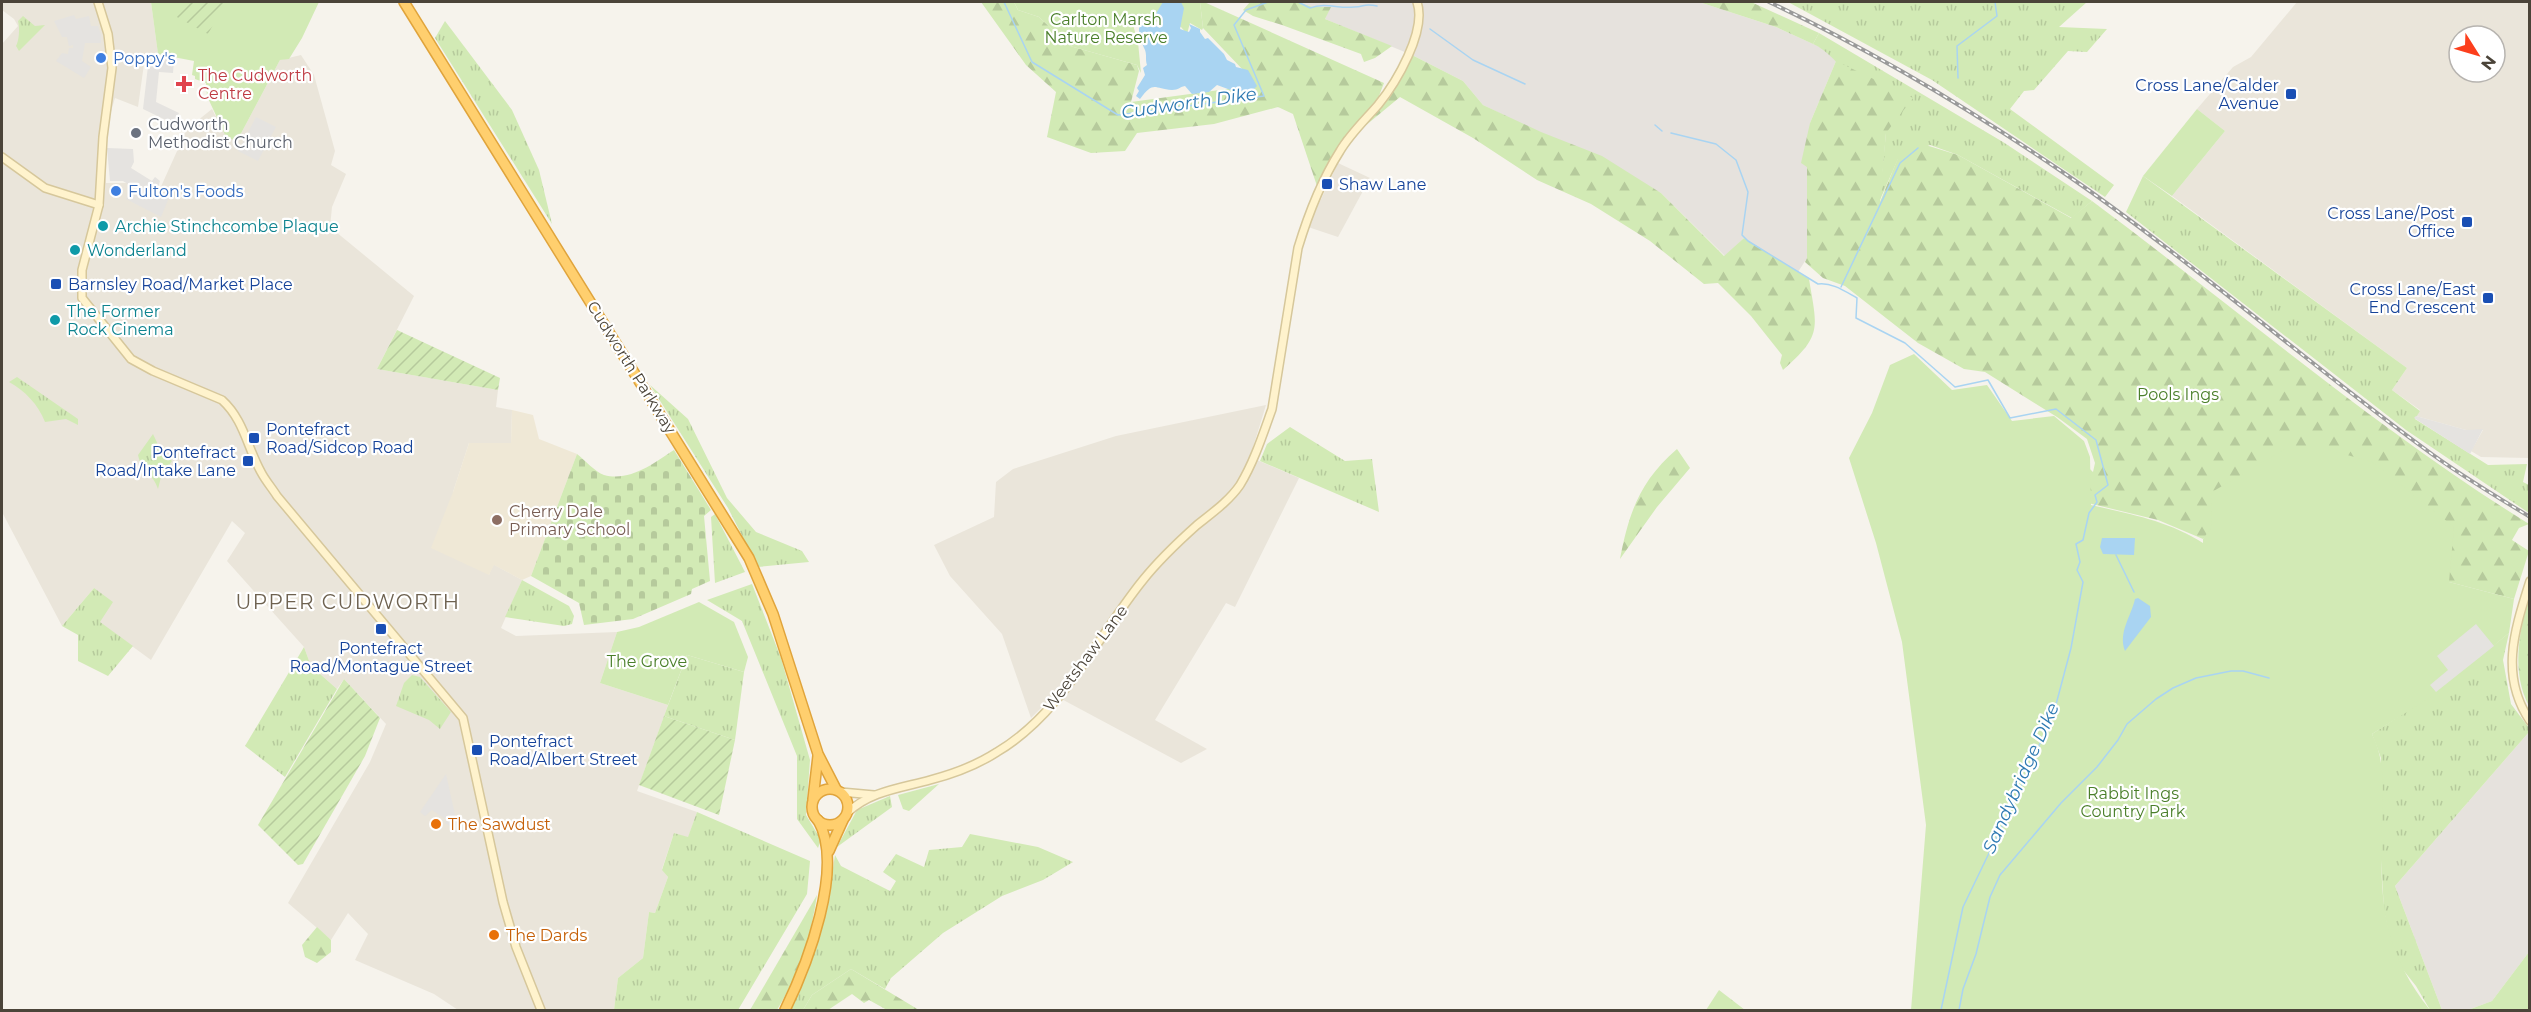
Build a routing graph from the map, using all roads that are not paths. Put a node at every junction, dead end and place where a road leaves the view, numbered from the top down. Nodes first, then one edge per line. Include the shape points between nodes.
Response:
1 (98, 2) edge
2 (404, 2) edge
3 (1418, 2) edge
4 (2, 157) edge
5 (99, 205) junction
6 (2529, 581) edge
7 (2529, 721) edge
8 (818, 754) junction
9 (839, 791) junction
10 (874, 795) junction
11 (812, 803) junction
12 (846, 816) junction
13 (818, 820) junction
14 (828, 856) junction
15 (541, 1011) edge
16 (785, 1011) edge

1 - 5 street via 108,34 112,68
2 - 8 highway, Cudworth Parkway via 749,558 773,614
3 - 10 street, Weetshaw Lane via 1419,25 1404,63 1379,104 1340,151 1304,226 1272,409 1240,485 1143,580 1066,687 1023,735 966,768
4 - 5 street via 45,188
5 - 15 street via 82,270 82,298 131,359 222,400 237,416 260,471 277,496 463,718 503,902
6 - 7 street via 2517,620 2511,665 2515,693
8 - 9 highway, Cudworth Parkway
8 - 11 highway, Cudworth Parkway
9 - 10 street, Weetshaw Lane
9 - 11 highway via 824,790
9 - 12 highway, Cudworth Parkway via 848,802
10 - 12 street, Weetshaw Lane
11 - 13 highway, Cudworth Parkway
12 - 13 highway via 839,823 828,825
12 - 14 highway, Cudworth Parkway
13 - 14 highway, Cudworth Parkway via 827,839
14 - 16 highway, Cudworth Parkway via 817,931

